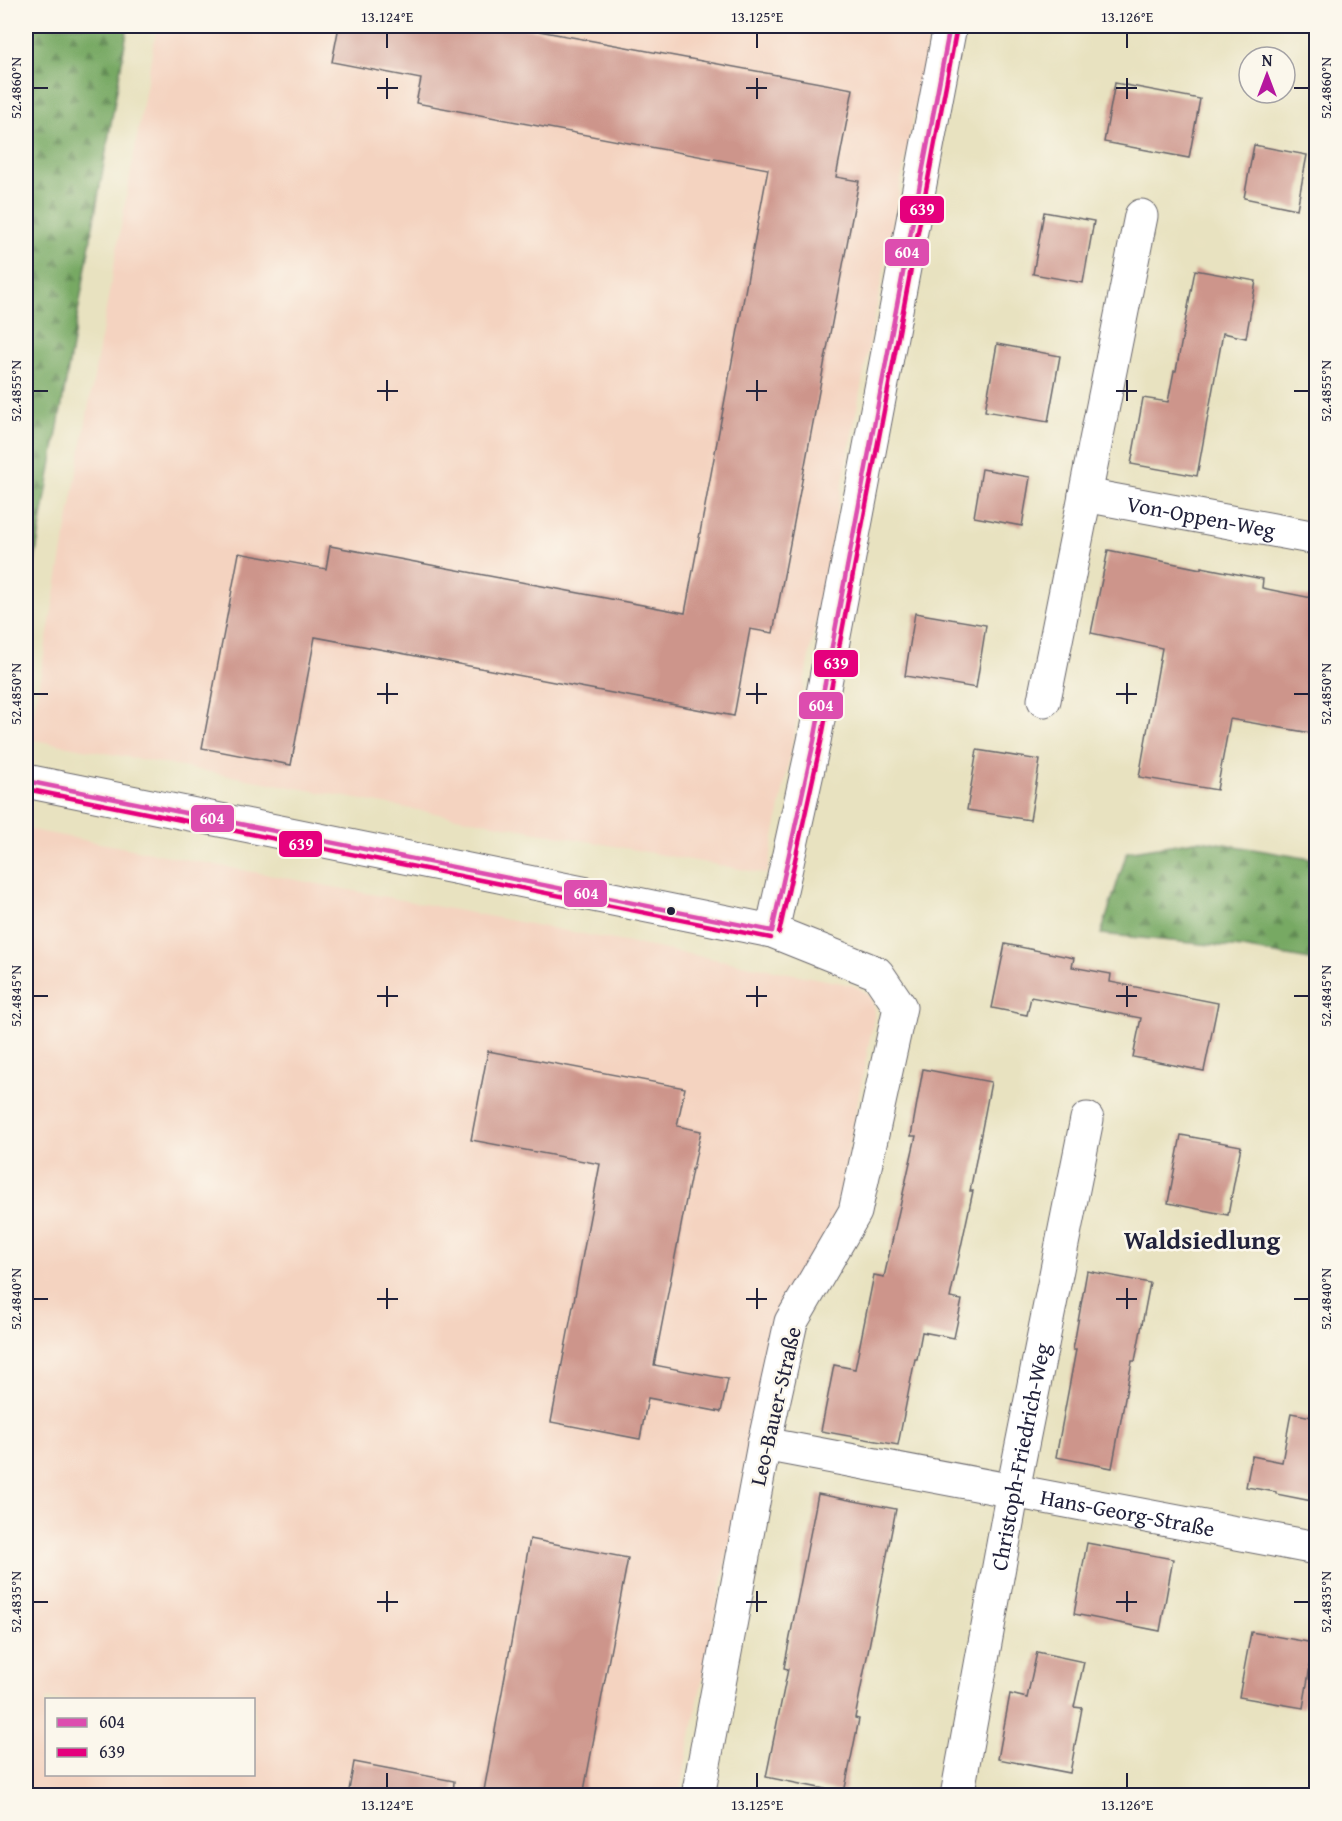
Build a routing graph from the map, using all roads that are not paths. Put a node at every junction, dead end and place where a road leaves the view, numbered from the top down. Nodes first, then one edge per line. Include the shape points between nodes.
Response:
1 (950, 26) edge
2 (1141, 216) dead end
3 (1085, 495) junction
4 (1317, 538) edge
5 (1044, 700) dead end
6 (26, 781) edge
7 (772, 931) junction
8 (1087, 1119) dead end
9 (764, 1444) junction
10 (1013, 1490) junction
11 (1317, 1548) edge
12 (698, 1796) edge
13 (957, 1796) edge

1 - 7 street via 814,741
2 - 3 street
3 - 4 street, Von-Oppen-Weg
3 - 5 street
6 - 7 street, Leo-Bauer-Straße
7 - 9 street, Leo-Bauer-Straße via 877,973 900,1006 855,1212 791,1322
8 - 10 street, Christoph-Friedrich-Weg
9 - 10 street, Hans-Georg-Straße
9 - 12 street, Leo-Bauer-Straße
10 - 11 street, Hans-Georg-Straße
10 - 13 street, Christoph-Friedrich-Weg

